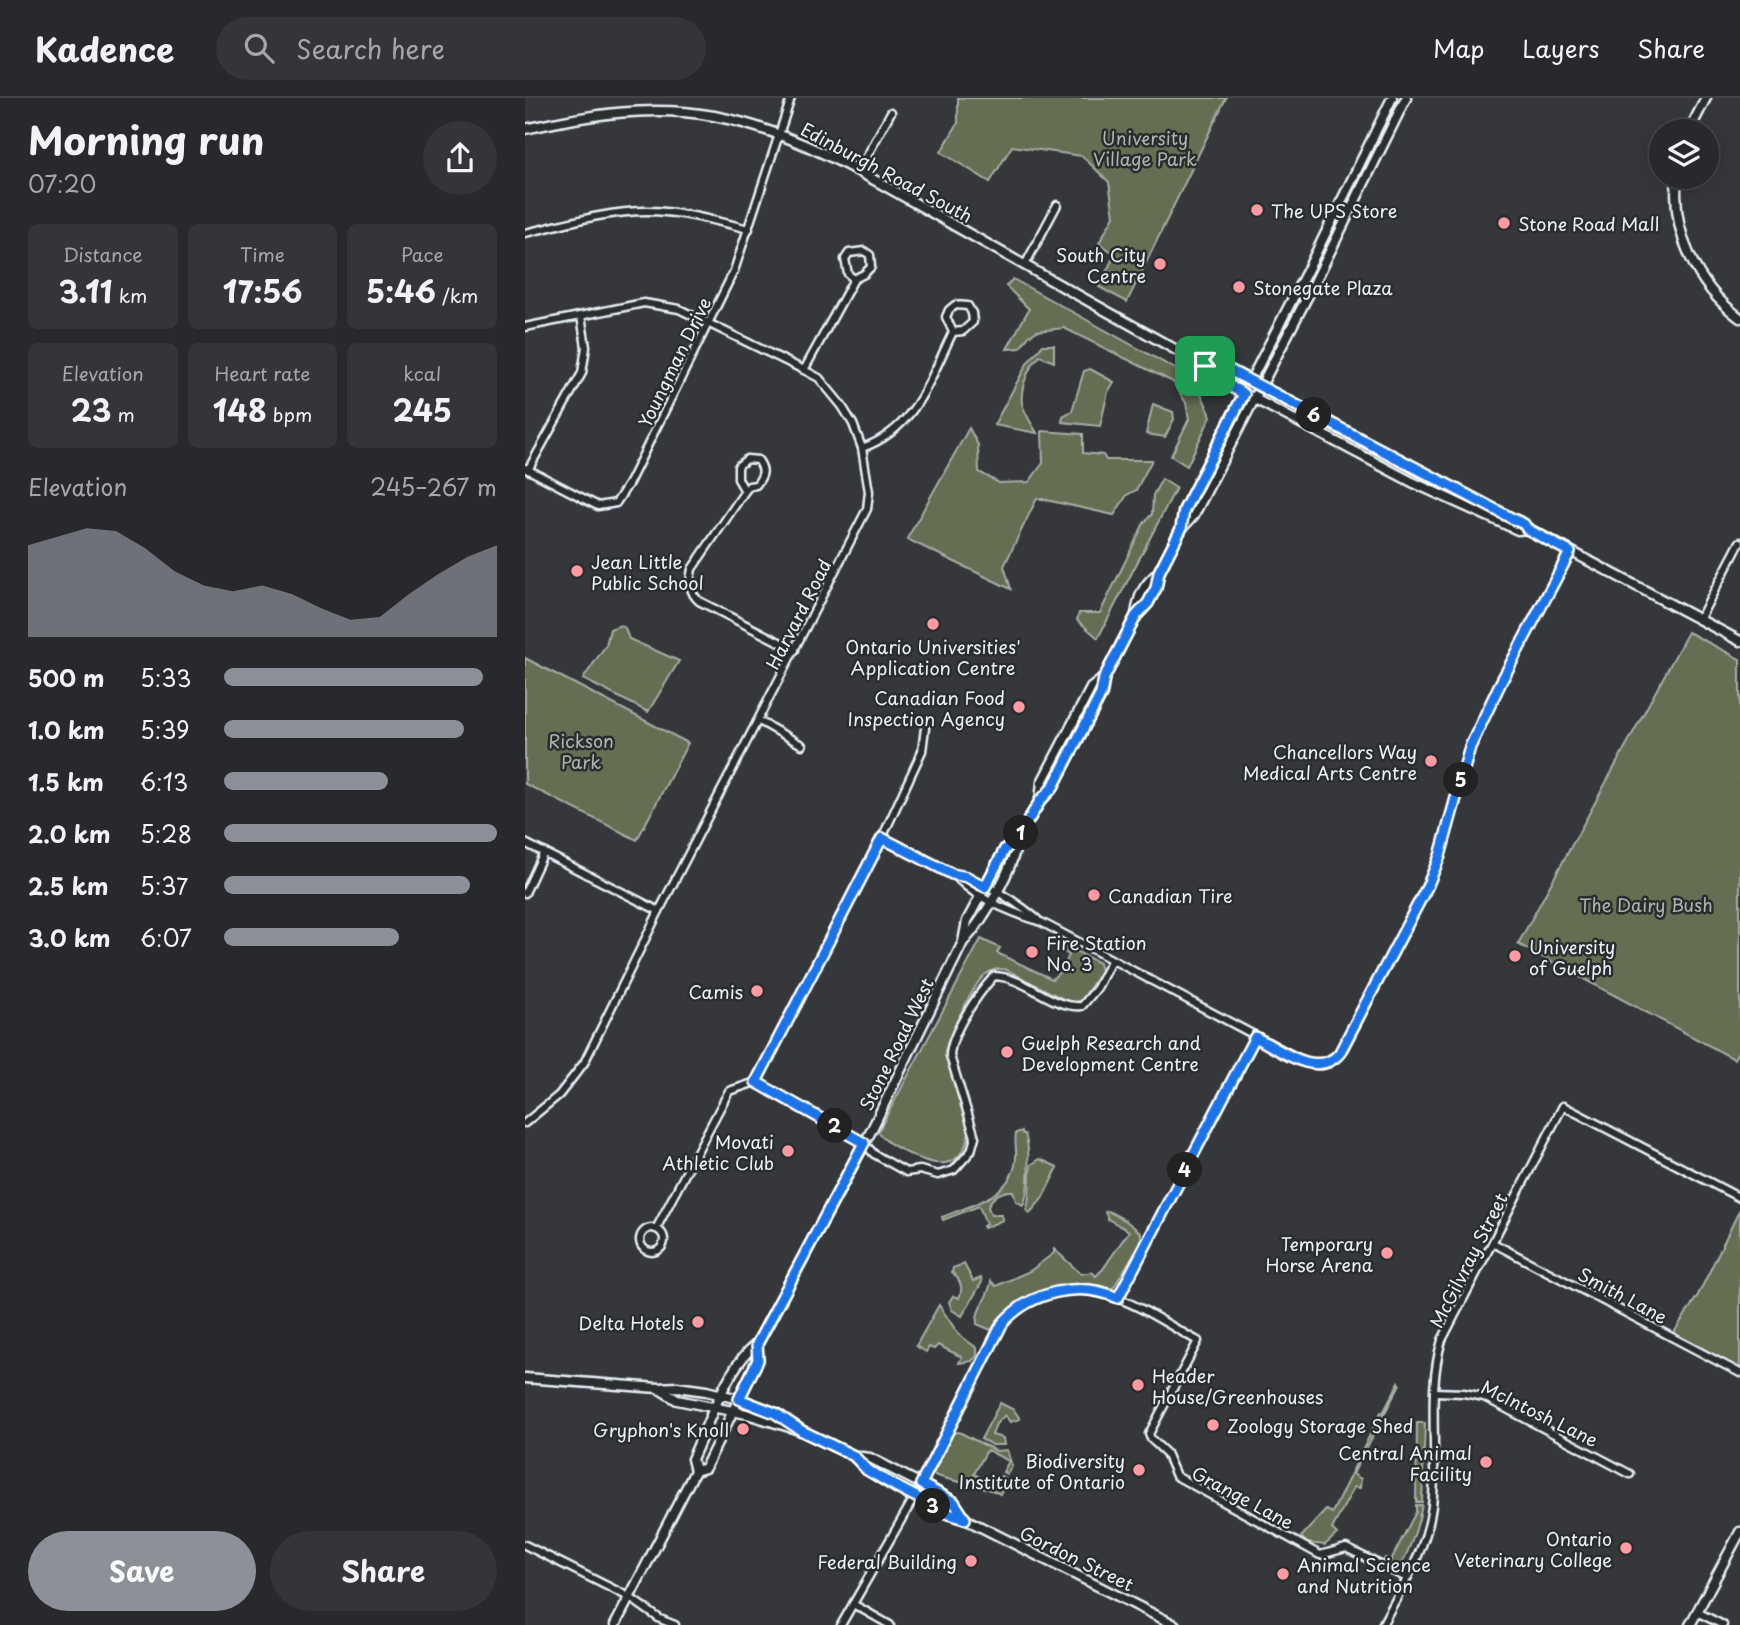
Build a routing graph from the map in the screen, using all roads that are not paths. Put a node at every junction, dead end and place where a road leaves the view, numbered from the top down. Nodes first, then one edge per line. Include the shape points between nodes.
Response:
1 (791, 98) edge
2 (1392, 98) edge
3 (1406, 98) edge
4 (1706, 98) edge
5 (891, 112) dead end
6 (1695, 119) edge
7 (525, 129) edge
8 (779, 133) junction
9 (859, 171) junction
10 (1677, 189) edge
11 (1057, 205) dead end
12 (749, 229) junction
13 (525, 233) edge
14 (1025, 265) junction
15 (1310, 265) junction
16 (854, 279) junction
17 (1314, 284) junction
18 (581, 316) junction
19 (1740, 318) edge
20 (710, 323) junction
21 (525, 327) edge
22 (953, 332) junction
23 (1205, 366) junction
24 (804, 370) junction
25 (1250, 382) junction
26 (1260, 387) junction
27 (1244, 394) junction
28 (1254, 399) junction
29 (862, 448) junction
30 (526, 469) edge
31 (745, 491) junction
32 (1181, 529) junction
33 (1527, 529) junction
34 (1740, 542) edge
35 (1570, 552) junction
36 (1699, 620) junction
37 (1740, 641) edge
38 (795, 650) junction
39 (759, 721) junction
40 (925, 729) dead end
41 (802, 745) dead end
42 (882, 838) junction
43 (525, 842) edge
44 (544, 852) junction
45 (954, 875) junction
46 (990, 889) junction
47 (525, 893) edge
48 (986, 898) junction
49 (659, 911) junction
50 (1041, 922) junction
51 (1111, 961) junction
52 (1255, 1037) junction
53 (756, 1082) junction
54 (525, 1123) edge
55 (864, 1143) junction
56 (1740, 1198) edge
57 (656, 1229) dead end
58 (1493, 1243) junction
59 (1118, 1298) junction
60 (757, 1344) junction
61 (1740, 1373) edge
62 (525, 1378) edge
63 (658, 1388) junction
64 (1434, 1392) junction
65 (722, 1395) junction
66 (739, 1399) junction
67 (715, 1408) junction
68 (733, 1411) junction
69 (802, 1431) junction
70 (854, 1456) junction
71 (695, 1471) junction
72 (1630, 1474) dead end
73 (921, 1484) junction
74 (915, 1496) junction
75 (965, 1519) junction
76 (1740, 1532) edge
77 (525, 1545) edge
78 (1407, 1578) junction
79 (629, 1597) junction
80 (853, 1605) junction
81 (1697, 1612) junction
82 (660, 1619) junction
83 (615, 1625) edge
84 (666, 1625) edge
85 (675, 1625) edge
86 (841, 1625) edge
87 (890, 1625) edge
88 (1175, 1625) edge
89 (1382, 1625) edge
90 (1691, 1625) edge
91 (1723, 1625) edge

1 - 8 street, Youngman Drive
2 - 15 main road, Stone Road West
3 - 17 main road, Stone Road West
4 - 6 main road
5 - 9 street
7 - 8 main road, Edinburgh Road South via 621,111 669,111 712,116
8 - 9 main road, Edinburgh Road South
8 - 12 street, Youngman Drive
9 - 14 main road, Edinburgh Road South
10 - 19 main road via 1677,207 1691,259 1708,288
11 - 14 street
12 - 13 street via 648,211
12 - 20 street, Youngman Drive
14 - 23 main road, Edinburgh Road South
15 - 17 main road
15 - 25 main road, Stone Road West
16 - 16 street via 845,259 849,253 865,251 871,267
16 - 24 street
17 - 26 main road, Stone Road West
18 - 20 street, Harvard Road via 644,303 679,309
18 - 21 street, Harvard Road
18 - 30 street via 586,347 582,373
20 - 24 street, Harvard Road
20 - 30 street, Youngman Drive via 616,503 598,506
22 - 22 street via 946,317 949,310 955,305 968,306 973,322 963,331
22 - 29 street via 902,426
23 - 25 main road, Edinburgh Road South via 1216,363
23 - 27 main road, Edinburgh Road South via 1211,375
24 - 29 street, Harvard Road via 819,378 842,406
25 - 26 main road, Edinburgh Road South
25 - 27 main road, Stone Road West
26 - 28 main road, Stone Road West
26 - 33 main road, Edinburgh Road South
27 - 28 main road, Edinburgh Road South
27 - 32 main road, Stone Road West via 1184,510
28 - 32 main road, Stone Road West via 1194,515
28 - 33 main road, Edinburgh Road South via 1412,482 1518,530
29 - 38 street, Harvard Road via 867,509
31 - 31 street via 738,479 738,466 747,459 758,460 763,477
31 - 38 street via 692,569 692,595
32 - 46 main road, Stone Road West via 1159,572 1145,583 1136,616 1078,740 1053,787 1005,849
33 - 35 main road, Edinburgh Road South
34 - 36 street
35 - 36 main road, Edinburgh Road South
35 - 52 street via 1470,747 1427,887 1343,1049 1329,1063 1315,1065
36 - 37 main road, Edinburgh Road South
38 - 39 street, Harvard Road
39 - 41 street
39 - 49 street, Harvard Road
40 - 42 street via 922,751
42 - 45 street
42 - 53 street
43 - 44 street
44 - 47 street
44 - 49 street
45 - 46 street
45 - 48 street via 963,886
46 - 48 main road, Stone Road West
46 - 50 street
48 - 50 street
48 - 55 main road, Stone Road West via 967,921 963,942
49 - 54 street, Harvard Road via 585,1063 559,1095
50 - 51 street
51 - 52 street
51 - 55 street via 1082,1006 1069,1007 1009,976 994,976 989,982 951,1043 950,1056 975,1137 971,1152 954,1170 937,1175 906,1172
52 - 59 street
53 - 55 street
53 - 57 street via 729,1091
55 - 60 main road, Stone Road West
56 - 58 street, McGilvray Street via 1563,1106
58 - 61 street, Smith Lane
58 - 64 street, McGilvray Street via 1443,1340
59 - 73 street via 1096,1290 1063,1291 1022,1306 1009,1316
59 - 78 street, Grange Lane via 1198,1341 1149,1434 1166,1453 1176,1476 1320,1555 1346,1548
60 - 65 main road, Stone Road West via 744,1353
60 - 66 main road, Stone Road West via 758,1360
62 - 63 main road, Gordon Street
63 - 65 main road, Gordon Street
63 - 67 main road, Gordon Street via 677,1400
64 - 72 street, McIntosh Lane via 1484,1397
64 - 78 street, McGilvray Street via 1432,1510
65 - 66 main road, Gordon Street
65 - 67 main road, Stone Road West
66 - 68 main road, Stone Road West
66 - 69 main road, Gordon Street via 775,1413
67 - 68 main road, Gordon Street
67 - 71 main road, Stone Road West via 692,1459
68 - 69 main road, Gordon Street
68 - 71 main road, Stone Road West via 705,1468
69 - 70 main road, Gordon Street
70 - 73 main road, Gordon Street via 870,1458
70 - 74 main road, Gordon Street via 867,1470
71 - 79 main road
73 - 74 street
73 - 75 main road, Gordon Street via 954,1502
74 - 75 main road, Gordon Street
74 - 80 street
75 - 88 main road, Gordon Street
76 - 81 main road
77 - 79 street
78 - 89 street, McGilvray Street
79 - 82 street
79 - 83 main road
80 - 86 street
80 - 87 street
81 - 90 main road
81 - 91 street
82 - 84 street
82 - 85 street

